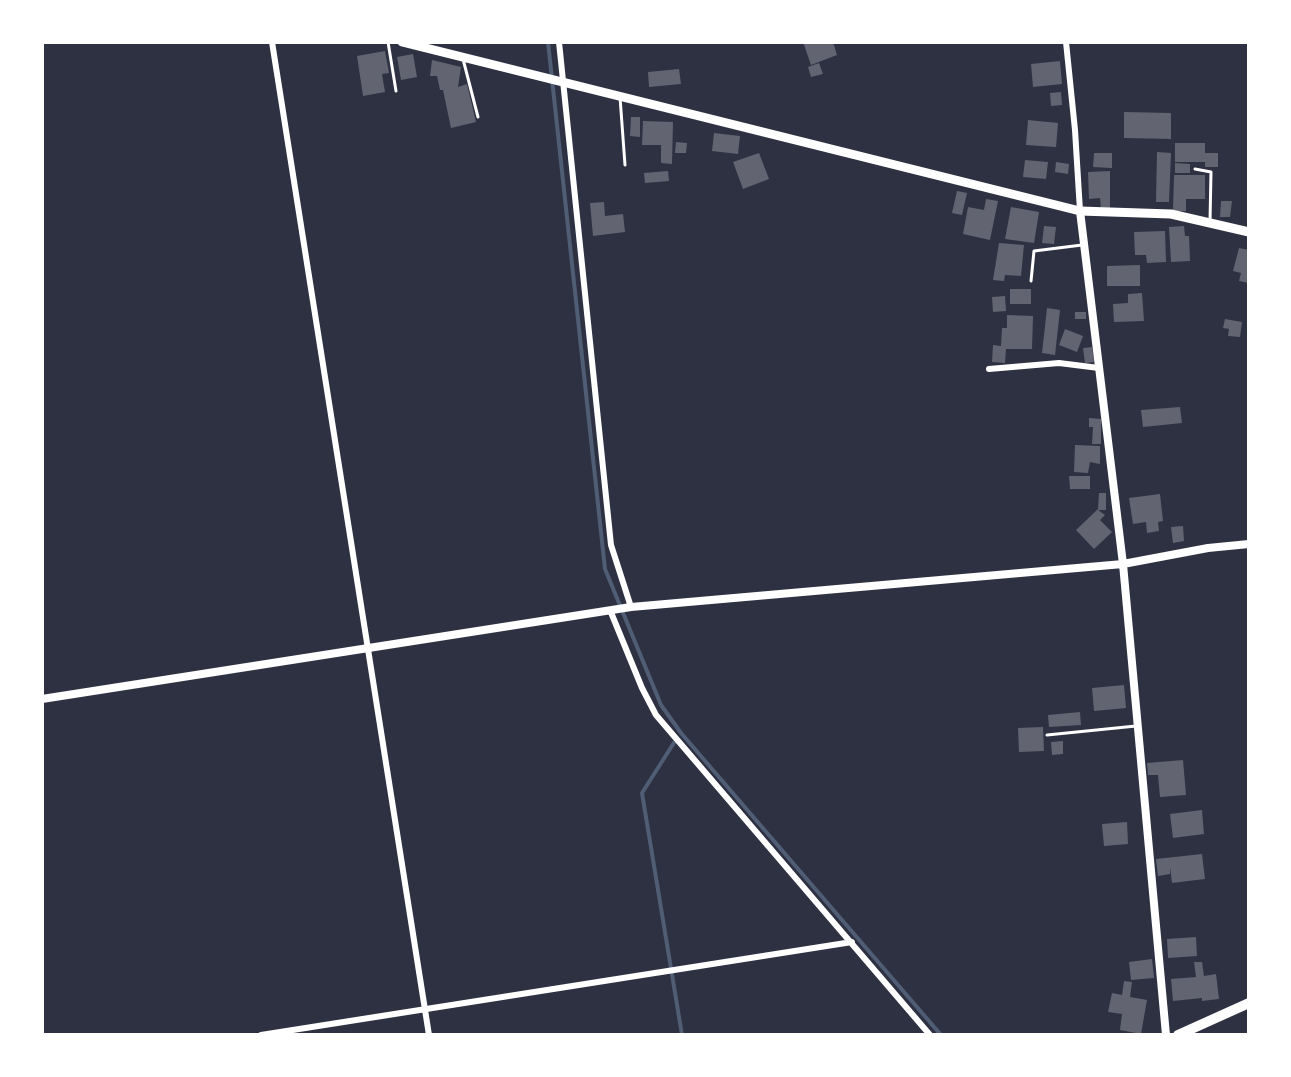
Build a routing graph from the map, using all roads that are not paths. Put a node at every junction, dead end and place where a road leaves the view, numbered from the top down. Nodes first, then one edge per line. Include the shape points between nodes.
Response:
1 (272, 42) edge
2 (388, 42) edge
3 (402, 42) edge
4 (559, 42) edge
5 (1066, 42) edge
6 (463, 57) junction
7 (562, 81) junction
8 (396, 91) dead end
9 (619, 96) junction
10 (478, 117) dead end
11 (625, 165) dead end
12 (1195, 169) dead end
13 (1080, 211) junction
14 (1209, 223) junction
15 (1249, 232) edge
16 (1084, 244) junction
17 (1031, 281) dead end
18 (1099, 368) junction
19 (989, 369) dead end
20 (1249, 544) edge
21 (1123, 564) junction
22 (631, 607) junction
23 (610, 610) junction
24 (368, 647) junction
25 (42, 699) edge
26 (1138, 726) junction
27 (1047, 735) dead end
28 (852, 942) junction
29 (1249, 1003) edge
30 (424, 1009) junction
31 (261, 1035) edge
32 (429, 1035) edge
33 (930, 1035) edge
34 (1166, 1035) edge
35 (1178, 1035) edge

1 - 24 street
2 - 8 lane
3 - 6 main road
4 - 7 street
5 - 13 street
6 - 7 main road
6 - 10 lane
7 - 9 main road
7 - 22 street via 611,545
9 - 11 lane
9 - 13 main road
12 - 14 lane via 1210,172
13 - 14 main road via 1171,214
13 - 16 street
14 - 15 main road
16 - 17 lane via 1034,251
16 - 18 street
18 - 19 street via 1059,363
18 - 21 street
20 - 21 street
21 - 22 street
21 - 26 street
22 - 23 street
23 - 24 street
23 - 28 street via 656,715
24 - 25 street
24 - 30 street
26 - 27 lane
26 - 34 street
28 - 30 street
28 - 33 street
29 - 35 main road
30 - 31 street
30 - 32 street

